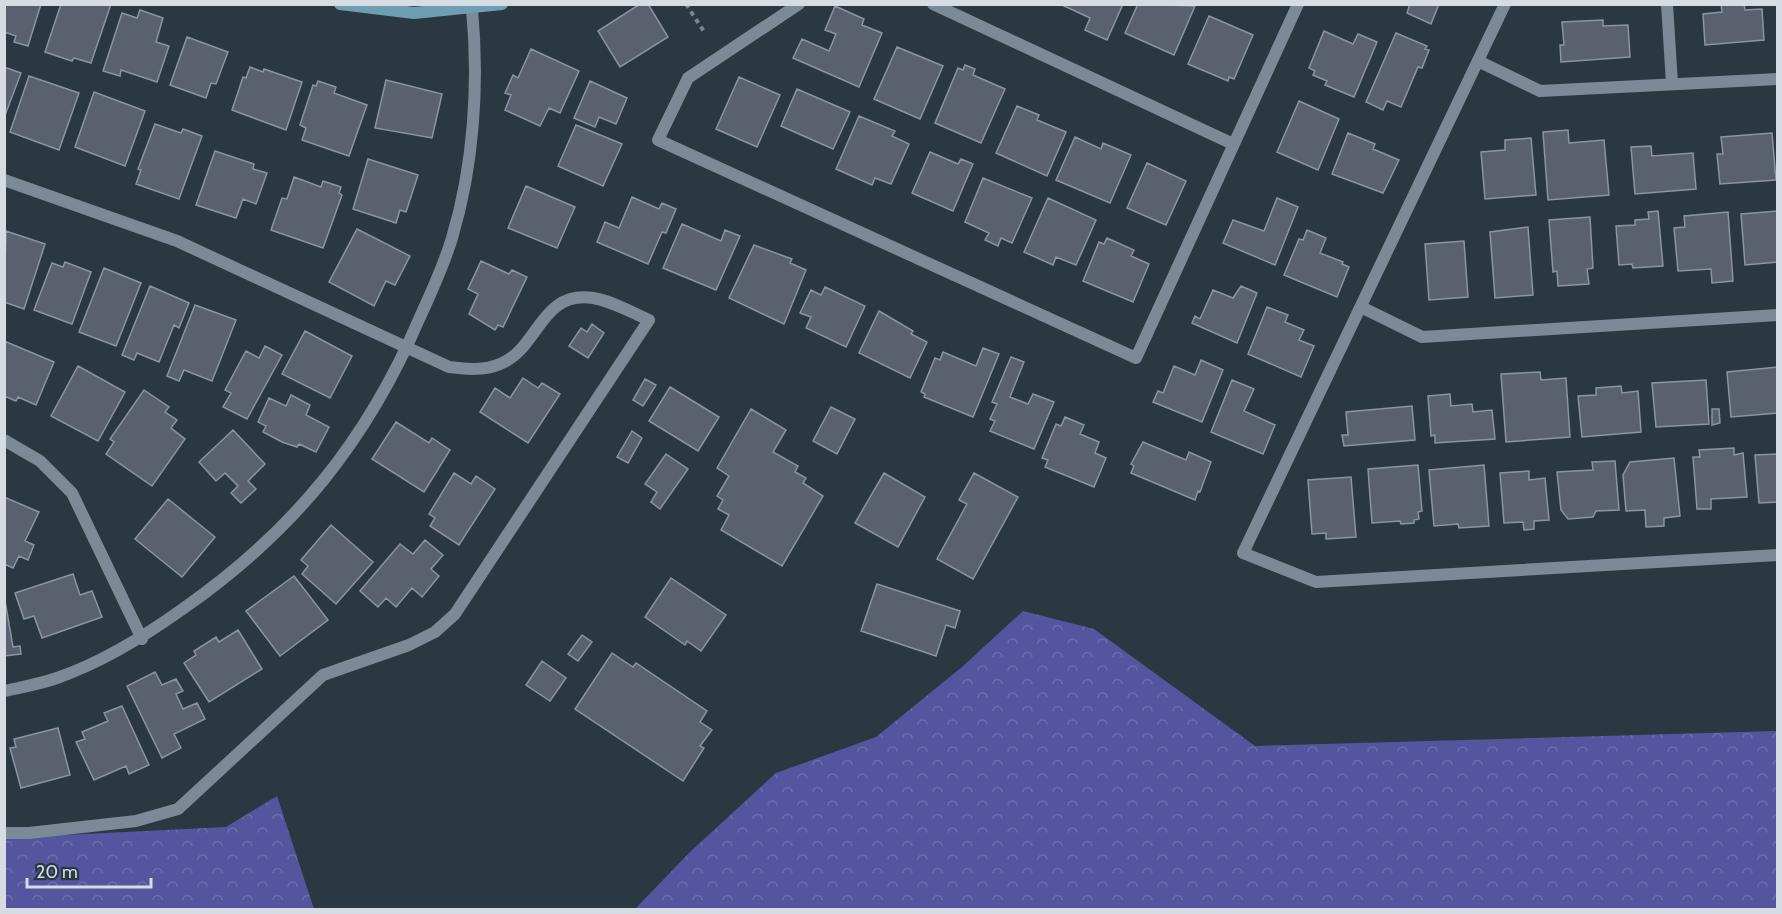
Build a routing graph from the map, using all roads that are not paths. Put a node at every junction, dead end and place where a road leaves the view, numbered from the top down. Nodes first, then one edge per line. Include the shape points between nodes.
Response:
1 (340, 4) edge
2 (502, 4) edge
3 (799, 4) edge
4 (933, 4) edge
5 (1298, 4) edge
6 (1505, 4) edge
7 (1667, 4) edge
8 (472, 9) junction
9 (1478, 61) junction
10 (1778, 79) edge
11 (1672, 84) junction
12 (1233, 144) junction
13 (4, 180) edge
14 (1361, 308) junction
15 (1778, 315) edge
16 (407, 348) junction
17 (4, 440) edge
18 (1778, 555) edge
19 (142, 639) junction
20 (4, 691) edge
21 (4, 833) edge

1 - 8 street via 414,13
2 - 8 street
3 - 12 street via 688,78 657,140 1136,358
4 - 12 street
5 - 12 street
6 - 9 street
7 - 11 street
8 - 16 street via 476,53 462,197 439,278
9 - 11 street via 1540,91
9 - 14 street
10 - 11 street
13 - 16 street via 177,242
14 - 15 street via 1422,337
14 - 18 street via 1243,553 1316,582
16 - 19 street via 366,421 312,496 271,540 227,578
16 - 21 street via 449,367 468,369 501,364 521,350 549,312 576,298 607,301 649,320 454,614 435,632 323,675 178,809 136,821
17 - 19 street via 40,461 72,493
19 - 20 street via 57,678

